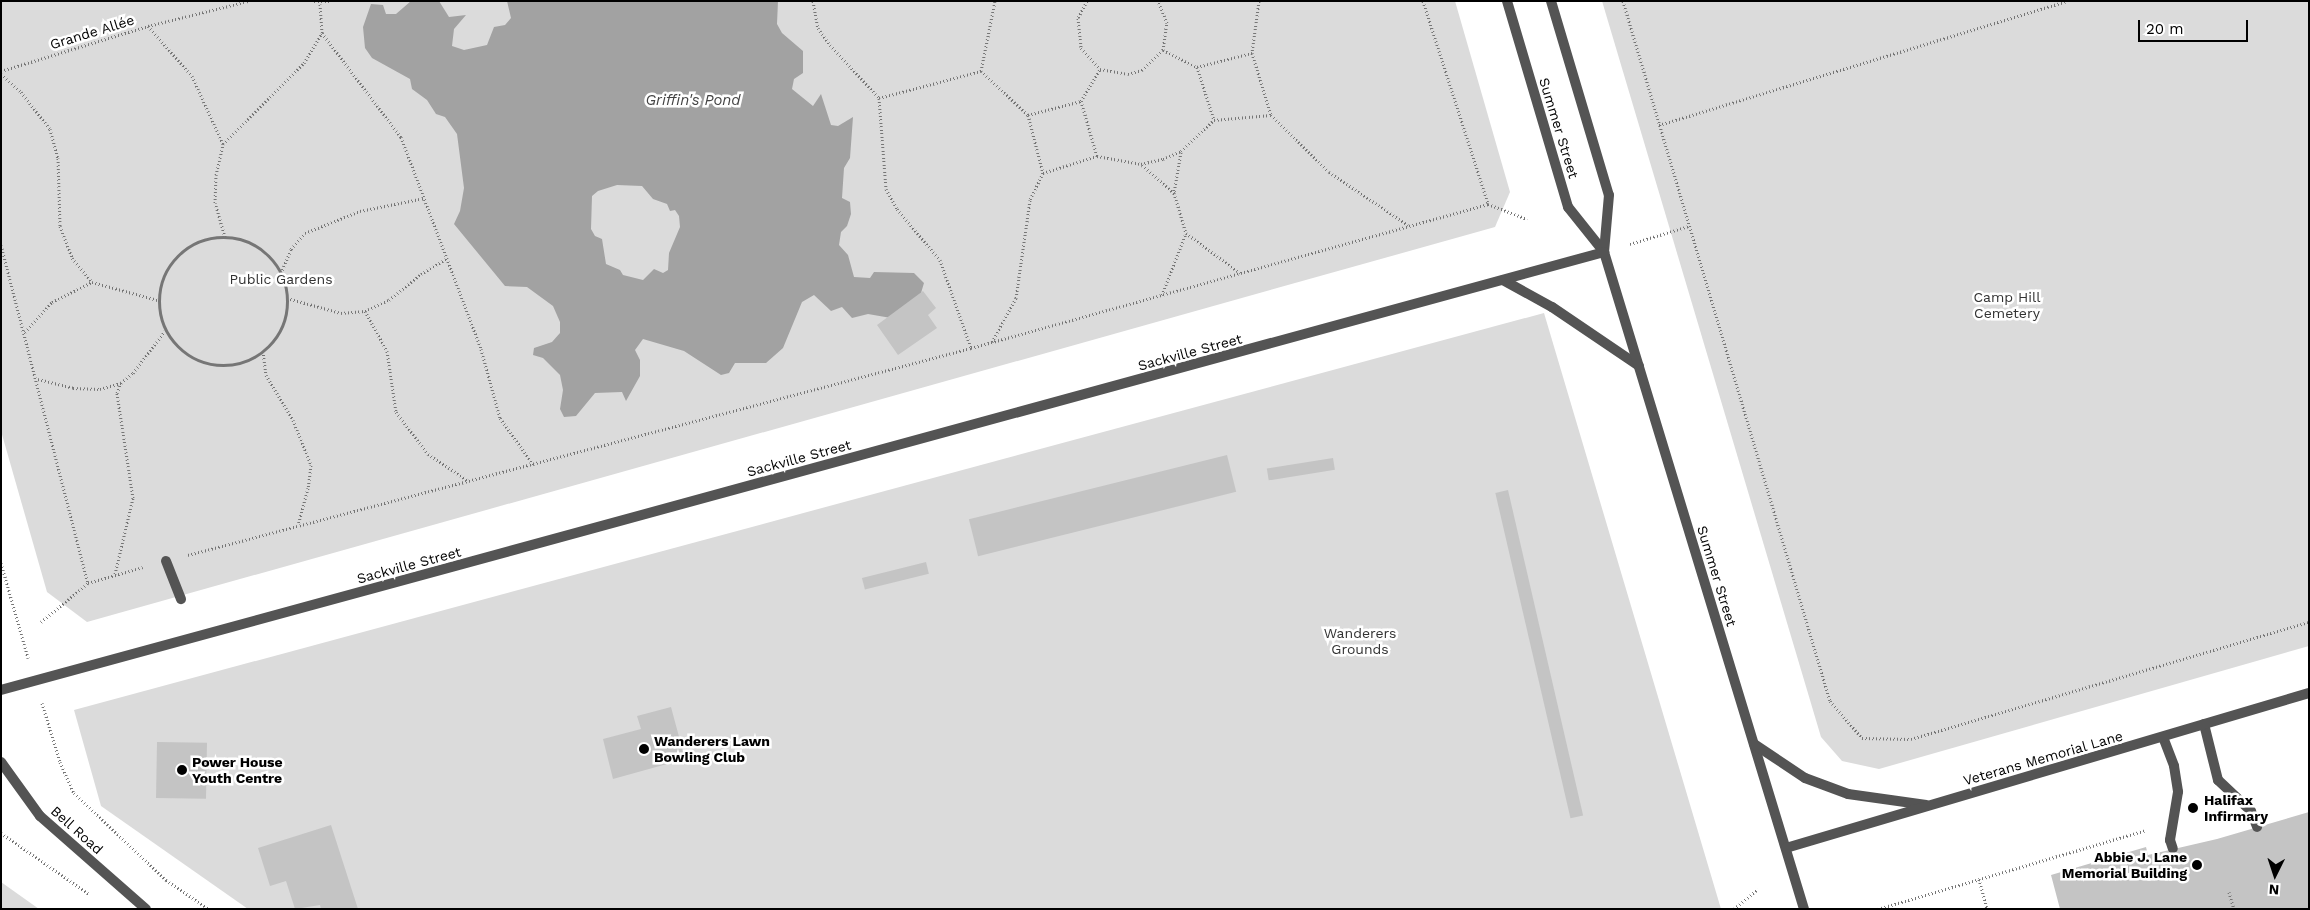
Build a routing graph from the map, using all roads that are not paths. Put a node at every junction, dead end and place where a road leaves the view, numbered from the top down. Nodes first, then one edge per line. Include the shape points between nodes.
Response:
1 (1507, 1) edge
2 (1551, 1) edge
3 (1604, 252) junction
4 (1503, 280) junction
5 (1639, 366) junction
6 (166, 561) road end
7 (181, 599) dead end
8 (1, 690) edge
9 (2309, 693) edge
10 (2204, 724) junction
11 (2163, 737) junction
12 (1754, 744) junction
13 (1, 762) edge
14 (1929, 806) junction
15 (2257, 827) dead end
16 (1786, 848) junction
17 (2173, 849) dead end
18 (146, 909) edge
19 (1804, 909) edge

1 - 3 street, Summer Street via 1568,207
2 - 3 street, Summer Street via 1609,195
3 - 4 street, Sackville Street
3 - 5 street, Summer Street
4 - 5 street via 1552,307
4 - 8 street, Sackville Street
5 - 12 street, Summer Street
6 - 7 street
9 - 10 street, Veterans Memorial Lane
10 - 11 street, Veterans Memorial Lane
10 - 15 street via 2218,780 2251,811
11 - 14 street, Veterans Memorial Lane
11 - 17 street via 2174,766 2178,792 2170,840
12 - 14 street via 1804,778 1848,794
12 - 16 street, Summer Street
13 - 18 street, Bell Road via 40,816
14 - 16 street, Veterans Memorial Lane
16 - 19 street, Summer Street

